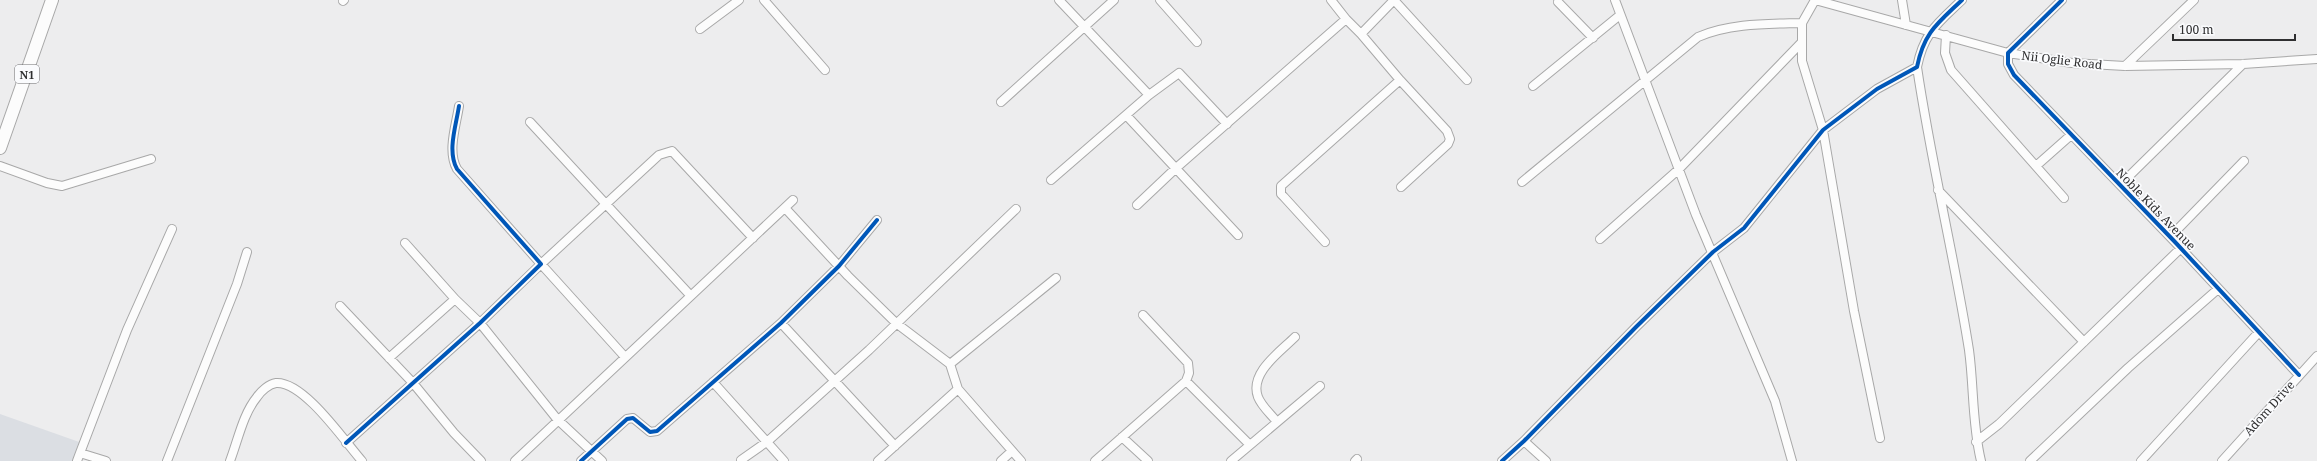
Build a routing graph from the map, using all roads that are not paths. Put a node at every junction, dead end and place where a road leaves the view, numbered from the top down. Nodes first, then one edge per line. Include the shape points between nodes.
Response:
1 (52, 0) edge
2 (739, 0) edge
3 (764, 0) edge
4 (1059, 0) edge
5 (1114, 0) edge
6 (1160, 0) edge
7 (1331, 0) edge
8 (1394, 0) edge
9 (1614, 0) edge
10 (1815, 0) edge
11 (1902, 0) edge
12 (1962, 0) edge
13 (2062, 0) edge
14 (2194, 0) edge
15 (1558, 2) dead end
16 (1620, 15) junction
17 (1346, 19) junction
18 (1802, 23) junction
19 (1906, 25) junction
20 (1085, 27) junction
21 (700, 28) dead end
22 (1930, 31) junction
23 (1361, 34) junction
24 (1946, 35) junction
25 (1592, 38) junction
26 (1197, 42) dead end
27 (1801, 43) junction
28 (2008, 53) junction
29 (2317, 59) edge
30 (2243, 64) junction
31 (2125, 66) junction
32 (1917, 67) junction
33 (824, 70) dead end
34 (1645, 78) junction
35 (1400, 80) junction
36 (1467, 80) dead end
37 (1533, 86) dead end
38 (1149, 95) junction
39 (1001, 102) dead end
40 (459, 106) dead end
41 (1126, 115) junction
42 (530, 122) dead end
43 (1227, 124) junction
44 (1823, 130) junction
45 (2071, 135) junction
46 (0, 148) edge
47 (151, 159) dead end
48 (2244, 161) dead end
49 (0, 166) edge
50 (2036, 166) junction
51 (1175, 169) junction
52 (1679, 169) junction
53 (1051, 180) dead end
54 (1522, 182) dead end
55 (2120, 185) junction
56 (1401, 187) dead end
57 (1938, 190) junction
58 (2064, 198) dead end
59 (793, 200) dead end
60 (604, 205) junction
61 (1138, 205) dead end
62 (785, 208) junction
63 (1016, 209) dead end
64 (878, 220) dead end
65 (172, 229) dead end
66 (1238, 235) dead end
67 (2170, 237) junction
68 (753, 238) junction
69 (1600, 239) dead end
70 (1325, 242) dead end
71 (405, 244) dead end
72 (2181, 248) junction
73 (247, 252) dead end
74 (1713, 252) junction
75 (541, 264) junction
76 (839, 266) junction
77 (1056, 278) dead end
78 (2218, 289) junction
79 (690, 295) junction
80 (455, 299) junction
81 (340, 306) dead end
82 (1143, 315) dead end
83 (480, 323) junction
84 (781, 323) junction
85 (896, 323) junction
86 (2259, 332) junction
87 (1295, 337) dead end
88 (2084, 342) junction
89 (2317, 356) edge
90 (625, 357) junction
91 (389, 358) junction
92 (950, 364) junction
93 (2299, 375) junction
94 (834, 381) junction
95 (1186, 381) junction
96 (713, 382) junction
97 (413, 383) junction
98 (1320, 386) dead end
99 (958, 389) junction
100 (557, 420) junction
101 (1277, 422) junction
102 (1122, 437) junction
103 (1880, 438) dead end
104 (768, 441) junction
105 (1524, 441) junction
106 (1976, 442) junction
107 (346, 443) junction
108 (1250, 445) junction
109 (895, 446) junction
110 (591, 450) junction
111 (1012, 451) junction
112 (80, 453) junction
113 (741, 460) dead end
114 (77, 461) edge
115 (106, 461) edge
116 (167, 461) edge
117 (230, 461) edge
118 (362, 461) edge
119 (481, 461) edge
120 (515, 461) edge
121 (581, 461) edge
122 (602, 461) edge
123 (784, 461) edge
124 (878, 461) edge
125 (1001, 461) edge
126 (1021, 461) edge
127 (1095, 461) edge
128 (1148, 461) edge
129 (1231, 461) edge
130 (1502, 461) edge
131 (1546, 461) edge
132 (1792, 461) edge
133 (1981, 461) edge
134 (2030, 461) edge
135 (2141, 461) edge
136 (2222, 461) edge

1 - 46 highway, N1
2 - 21 street
3 - 33 street
4 - 20 street
5 - 20 street
6 - 26 street
7 - 17 street
8 - 23 street
8 - 36 street
9 - 16 street
10 - 18 street
10 - 19 street, Nii Oglie Road
11 - 19 street
12 - 22 street
13 - 28 street
14 - 31 street
15 - 25 street
16 - 25 street
16 - 34 street
17 - 23 street
17 - 43 street
18 - 27 street
18 - 34 street via 1764,24 1708,32 1688,44
19 - 22 street, Nii Oglie Road
20 - 38 street
20 - 39 street
22 - 24 street, Nii Oglie Road
22 - 32 street via 1923,43
23 - 35 street
24 - 28 street, Nii Oglie Road
24 - 50 street via 1946,53 1951,70
25 - 37 street
27 - 44 street via 1802,61
27 - 52 street
28 - 31 street, Nii Oglie Road via 2072,63
28 - 45 street, Noble Kids Avenue via 2008,64 2014,75
29 - 30 street, Nii Oglie Road
30 - 31 street, Nii Oglie Road
30 - 55 street
32 - 44 street via 1877,88
32 - 57 street
34 - 52 street
34 - 54 street
35 - 56 street via 1447,131 1450,139 1448,144
35 - 70 street via 1281,186 1281,194
38 - 41 street
38 - 43 street via 1179,73
40 - 75 street via 453,161
41 - 51 street
41 - 53 street
42 - 60 street
43 - 51 street
44 - 74 street via 1744,228
44 - 103 street via 1854,311
45 - 50 street
45 - 55 street, Noble Kids Avenue
47 - 49 street via 62,186
48 - 67 street
50 - 58 street
51 - 61 street
51 - 66 street
52 - 69 street
52 - 74 street
55 - 67 street, Noble Kids Avenue
57 - 88 street
57 - 106 street via 1969,350
59 - 62 street
60 - 68 street via 659,155 672,151
60 - 75 street
60 - 79 street
62 - 68 street
62 - 76 street
63 - 85 street
64 - 76 street
65 - 112 street via 128,330
67 - 72 street, Noble Kids Avenue
68 - 79 street
71 - 80 street
72 - 78 street, Noble Kids Avenue
72 - 88 street
73 - 116 street via 237,284
74 - 105 street
74 - 132 street via 1775,401
75 - 83 street
75 - 90 street
76 - 84 street
76 - 85 street
77 - 92 street
78 - 86 street, Noble Kids Avenue
78 - 134 street via 2128,368
79 - 90 street
80 - 83 street
80 - 91 street
81 - 91 street
82 - 95 street via 1188,363 1189,373
83 - 97 street
83 - 100 street
84 - 94 street
84 - 96 street
85 - 92 street
85 - 94 street
86 - 93 street, Noble Kids Avenue
86 - 135 street
87 - 101 street via 1269,363 1260,375 1257,385 1262,405
88 - 106 street via 1999,424
89 - 93 street, Adom Drive
90 - 100 street
91 - 97 street
92 - 99 street
93 - 136 street, Adom Drive
94 - 104 street
94 - 109 street
95 - 102 street
95 - 108 street
96 - 104 street
96 - 110 street via 656,431 650,432 633,418 627,419
97 - 107 street
97 - 119 street
98 - 101 street
99 - 109 street
99 - 111 street
100 - 110 street
100 - 120 street
101 - 108 street
102 - 127 street
102 - 128 street
104 - 113 street
104 - 123 street
105 - 130 street
105 - 131 street
106 - 133 street
107 - 117 street via 308,398 288,385 276,383 265,388 251,406
107 - 118 street
108 - 129 street
109 - 124 street
110 - 121 street
110 - 122 street
111 - 125 street
111 - 126 street
112 - 114 street
112 - 115 street

